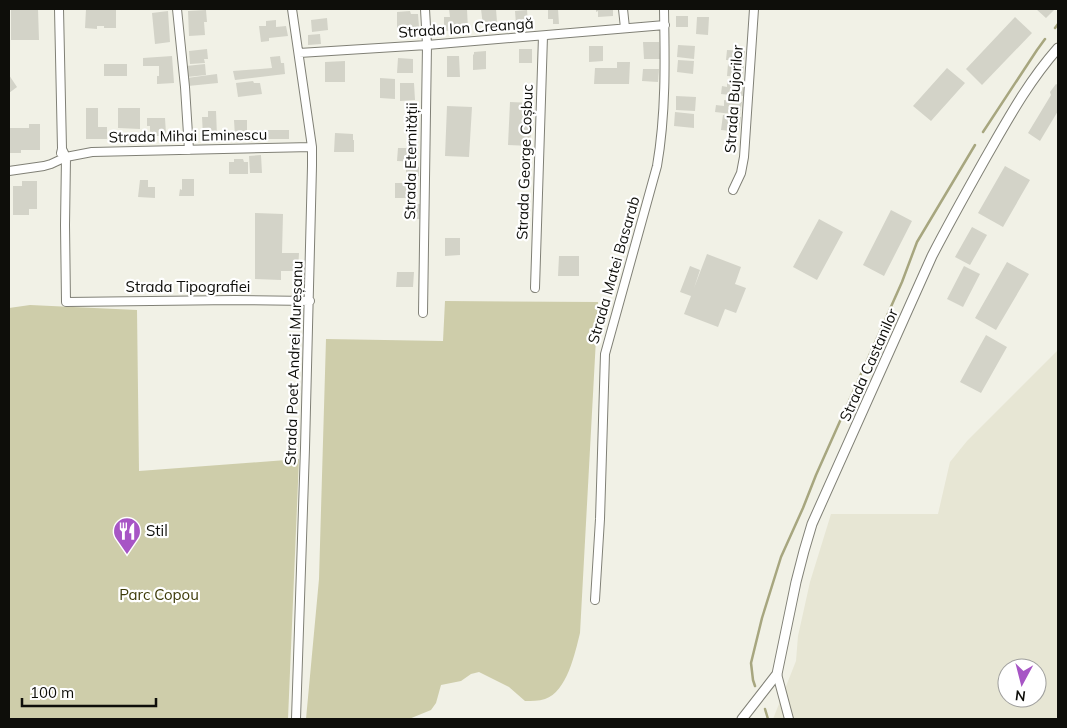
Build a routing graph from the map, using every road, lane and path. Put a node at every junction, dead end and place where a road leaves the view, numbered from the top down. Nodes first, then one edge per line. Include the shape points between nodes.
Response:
1 (59, 9) edge
2 (177, 9) edge
3 (292, 9) edge
4 (425, 9) edge
5 (624, 9) edge
6 (664, 9) edge
7 (754, 9) edge
8 (665, 25) junction
9 (625, 28) junction
10 (543, 36) junction
11 (427, 45) junction
12 (1058, 48) edge
13 (299, 53) junction
14 (312, 147) junction
15 (189, 150) junction
16 (63, 158) junction
17 (9, 170) edge
18 (733, 190) dead end
19 (535, 288) dead end
20 (310, 301) junction
21 (423, 313) dead end
22 (595, 600) dead end
23 (777, 674) junction
24 (296, 719) edge
25 (742, 719) edge
26 (789, 719) edge

1 - 16 street
2 - 15 street
3 - 13 street, Strada Poet Andrei Mureșanu
4 - 11 street, Strada Eternității
5 - 9 street
6 - 8 street, Strada Matei Basarab
7 - 18 street, Strada Bujorilor via 744,157
8 - 9 street, Strada Ion Creangă
8 - 22 street, Strada Matei Basarab via 662,133 657,166 605,354
9 - 10 street, Strada Ion Creangă
10 - 11 street, Strada Ion Creangă
10 - 19 street, Strada George Coșbuc
11 - 13 street, Strada Ion Creangă
11 - 21 street, Strada Eternității
12 - 23 street, Strada Castanilor via 1018,101 949,222 822,500 804,551
13 - 14 street, Strada Poet Andrei Mureșanu
14 - 15 street, Strada Mihai Eminescu
14 - 20 street, Strada Poet Andrei Mureșanu
15 - 16 street, Strada Mihai Eminescu via 92,152
16 - 17 street, Strada Mihai Eminescu via 44,166
16 - 20 street, Strada Tipografiei via 66,302
20 - 24 street, Strada Poet Andrei Mureșanu
23 - 25 street
23 - 26 street, Strada Castanilor

